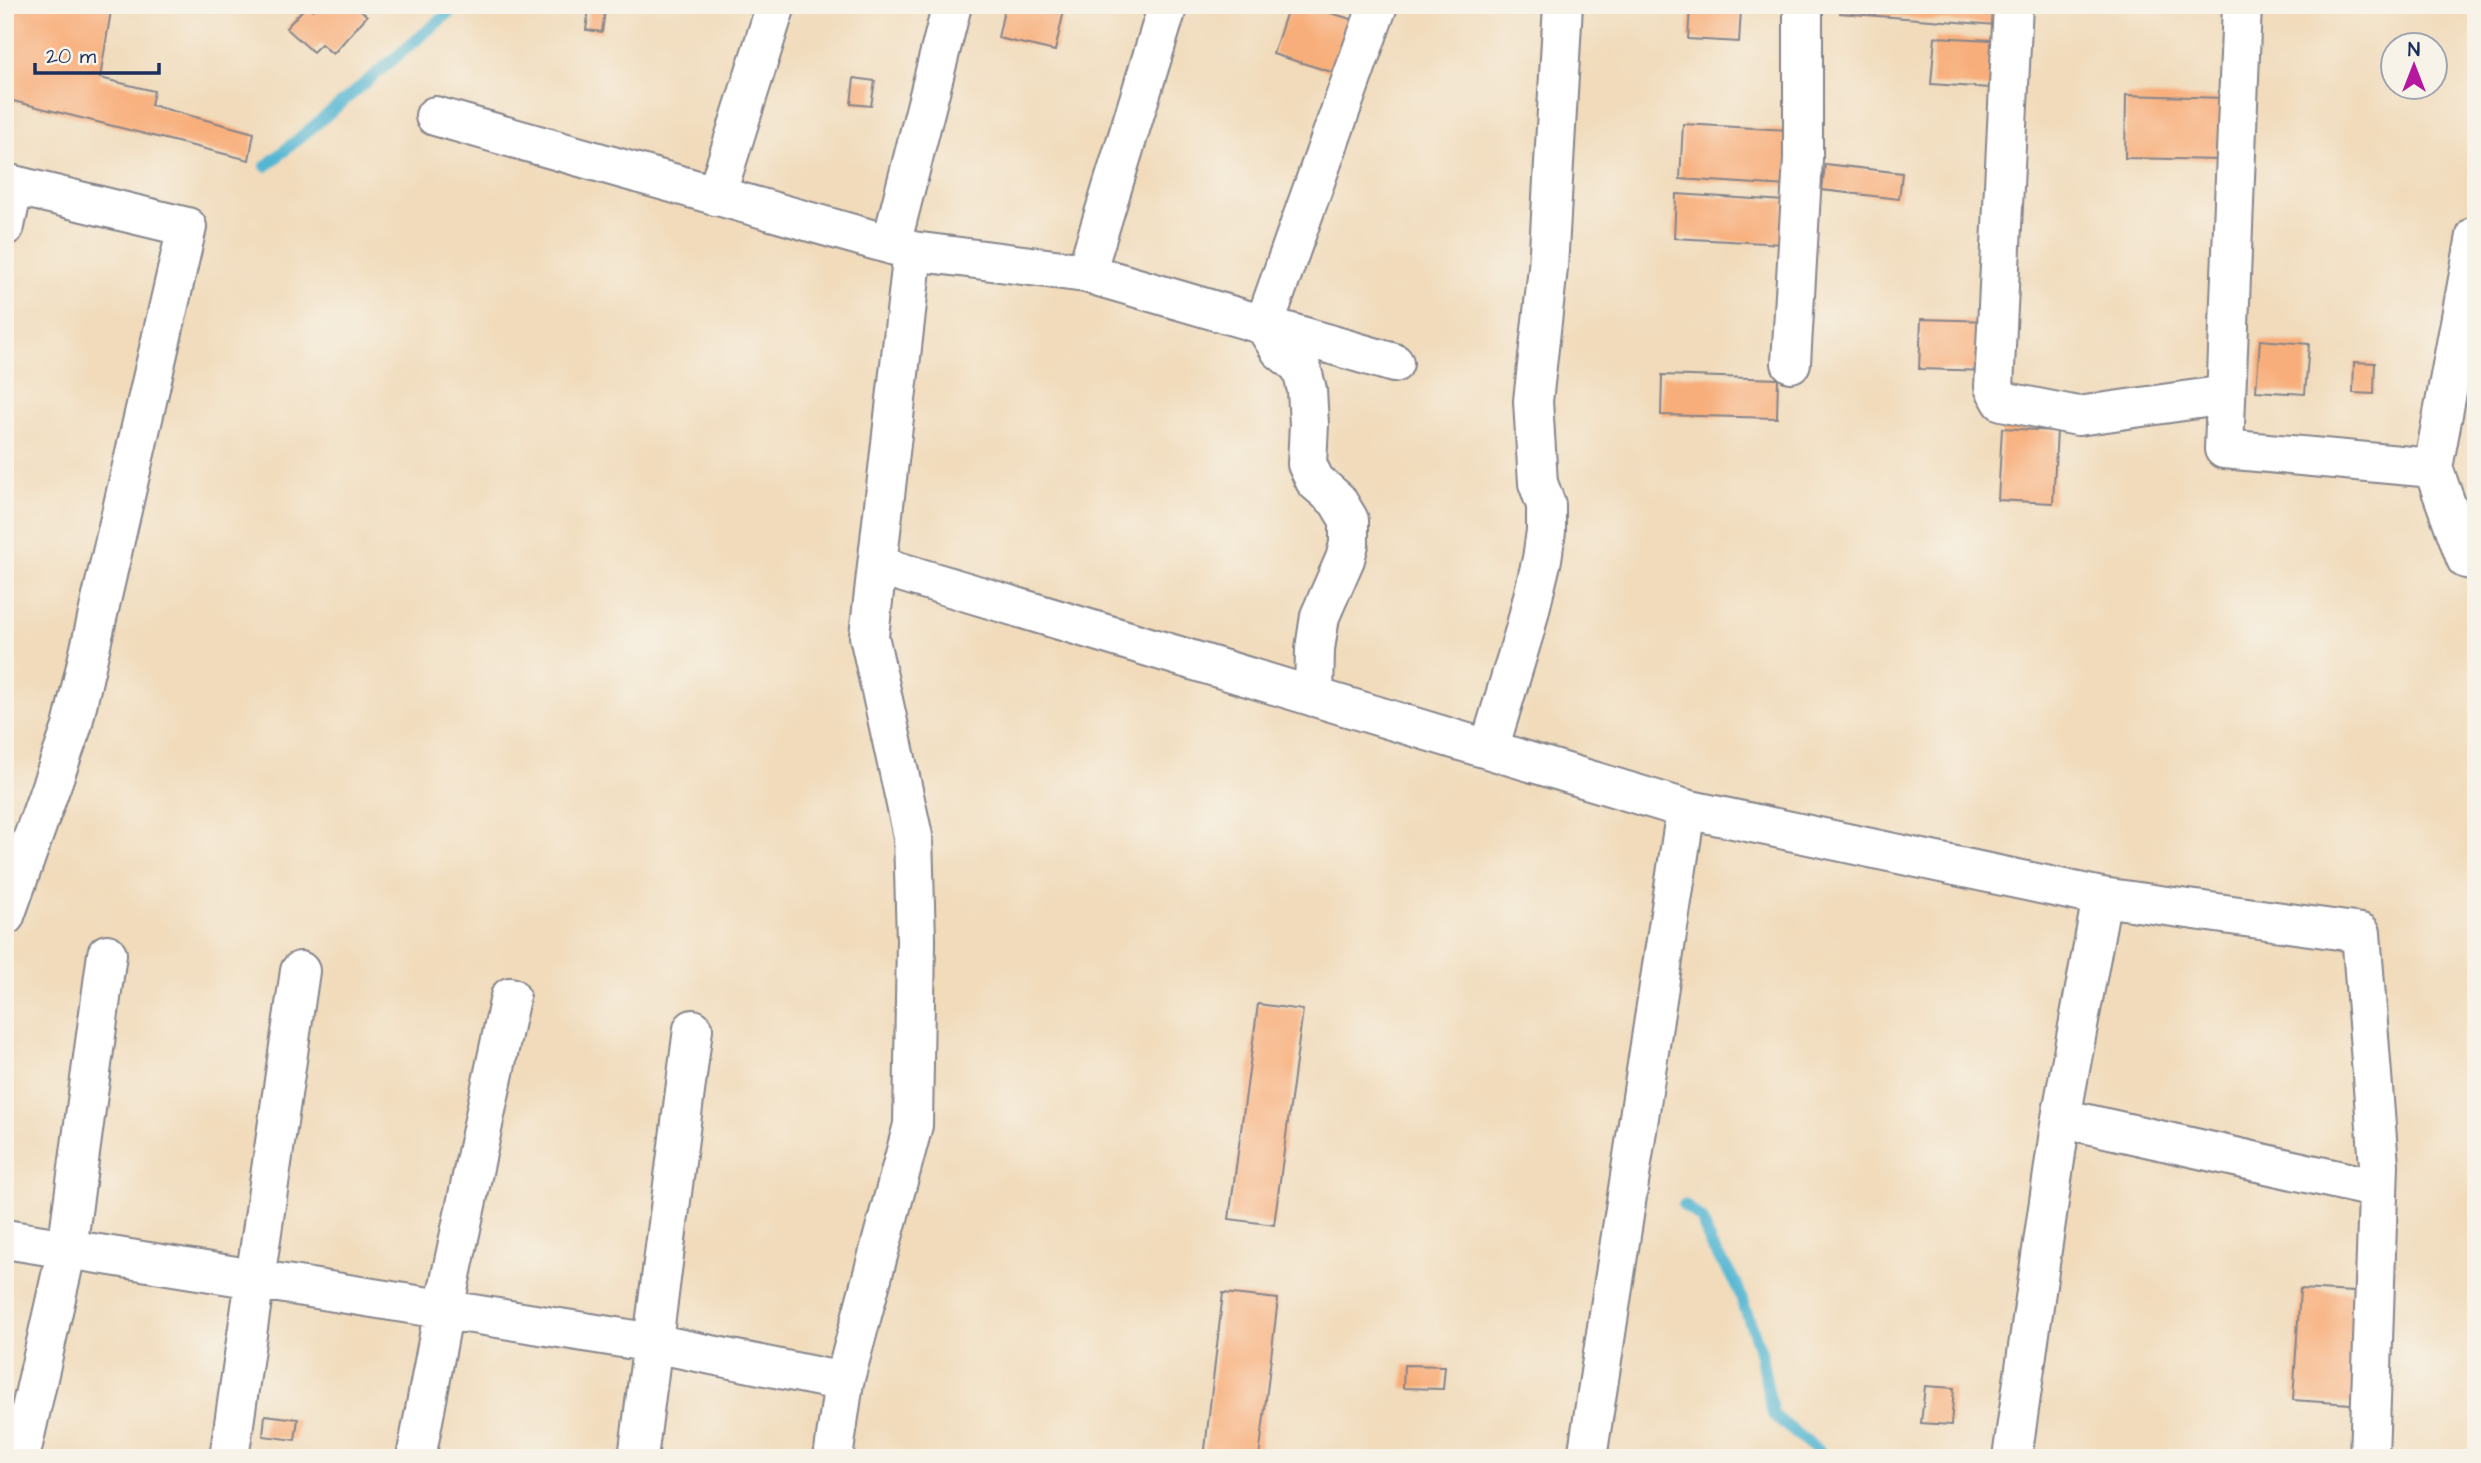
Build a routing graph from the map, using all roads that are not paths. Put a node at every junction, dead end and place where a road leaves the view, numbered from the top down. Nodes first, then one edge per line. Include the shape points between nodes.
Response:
1 (776, 5) edge
2 (952, 5) edge
3 (1168, 5) edge
4 (1378, 5) edge
5 (1563, 5) edge
6 (1803, 5) edge
7 (2013, 5) edge
8 (2242, 5) edge
9 (435, 116) dead end
10 (10, 184) edge
11 (716, 196) junction
12 (5, 226) edge
13 (2476, 236) edge
14 (902, 248) junction
15 (1086, 273) junction
16 (1264, 325) junction
17 (2467, 330) edge
18 (1394, 362) dead end
19 (1791, 363) dead end
20 (2226, 395) junction
21 (2433, 468) junction
22 (2476, 560) edge
23 (877, 565) junction
24 (1314, 696) junction
25 (1489, 749) junction
26 (1686, 808) junction
27 (2102, 897) junction
28 (7, 906) edge
29 (107, 954) dead end
30 (300, 971) dead end
31 (510, 997) dead end
32 (693, 1029) dead end
33 (2062, 1118) junction
34 (2378, 1189) junction
35 (5, 1239) edge
36 (67, 1249) junction
37 (256, 1280) junction
38 (444, 1309) junction
39 (653, 1343) junction
40 (844, 1382) junction
41 (20, 1458) edge
42 (229, 1458) edge
43 (416, 1458) edge
44 (638, 1458) edge
45 (833, 1458) edge
46 (1587, 1458) edge
47 (2012, 1458) edge
48 (2369, 1458) edge

1 - 11 street
2 - 14 street
3 - 15 street
4 - 16 street
5 - 25 street via 1548,268 1533,401 1546,531 1525,630
6 - 19 street via 1803,159
7 - 20 street via 1994,387 2002,401 2077,416
8 - 20 street
9 - 11 street
10 - 12 street
10 - 28 street via 187,227 72,727
11 - 14 street
13 - 17 street
14 - 15 street
14 - 23 street
15 - 16 street
16 - 18 street
16 - 24 street via 1280,349 1301,367 1307,390 1307,464 1315,481 1337,500 1349,520 1345,559 1320,616
17 - 21 street
20 - 21 street via 2224,449
21 - 22 street via 2466,559
23 - 24 street
23 - 40 street via 869,636 913,836 913,1125
24 - 25 street
25 - 26 street
26 - 27 street
26 - 46 street
27 - 33 street
27 - 34 street via 2361,933
29 - 36 street
30 - 37 street
31 - 38 street
32 - 39 street
33 - 34 street
33 - 47 street
34 - 48 street
35 - 36 street
36 - 37 street
36 - 41 street
37 - 38 street
37 - 42 street
38 - 39 street
38 - 43 street
39 - 40 street
39 - 44 street
40 - 45 street

